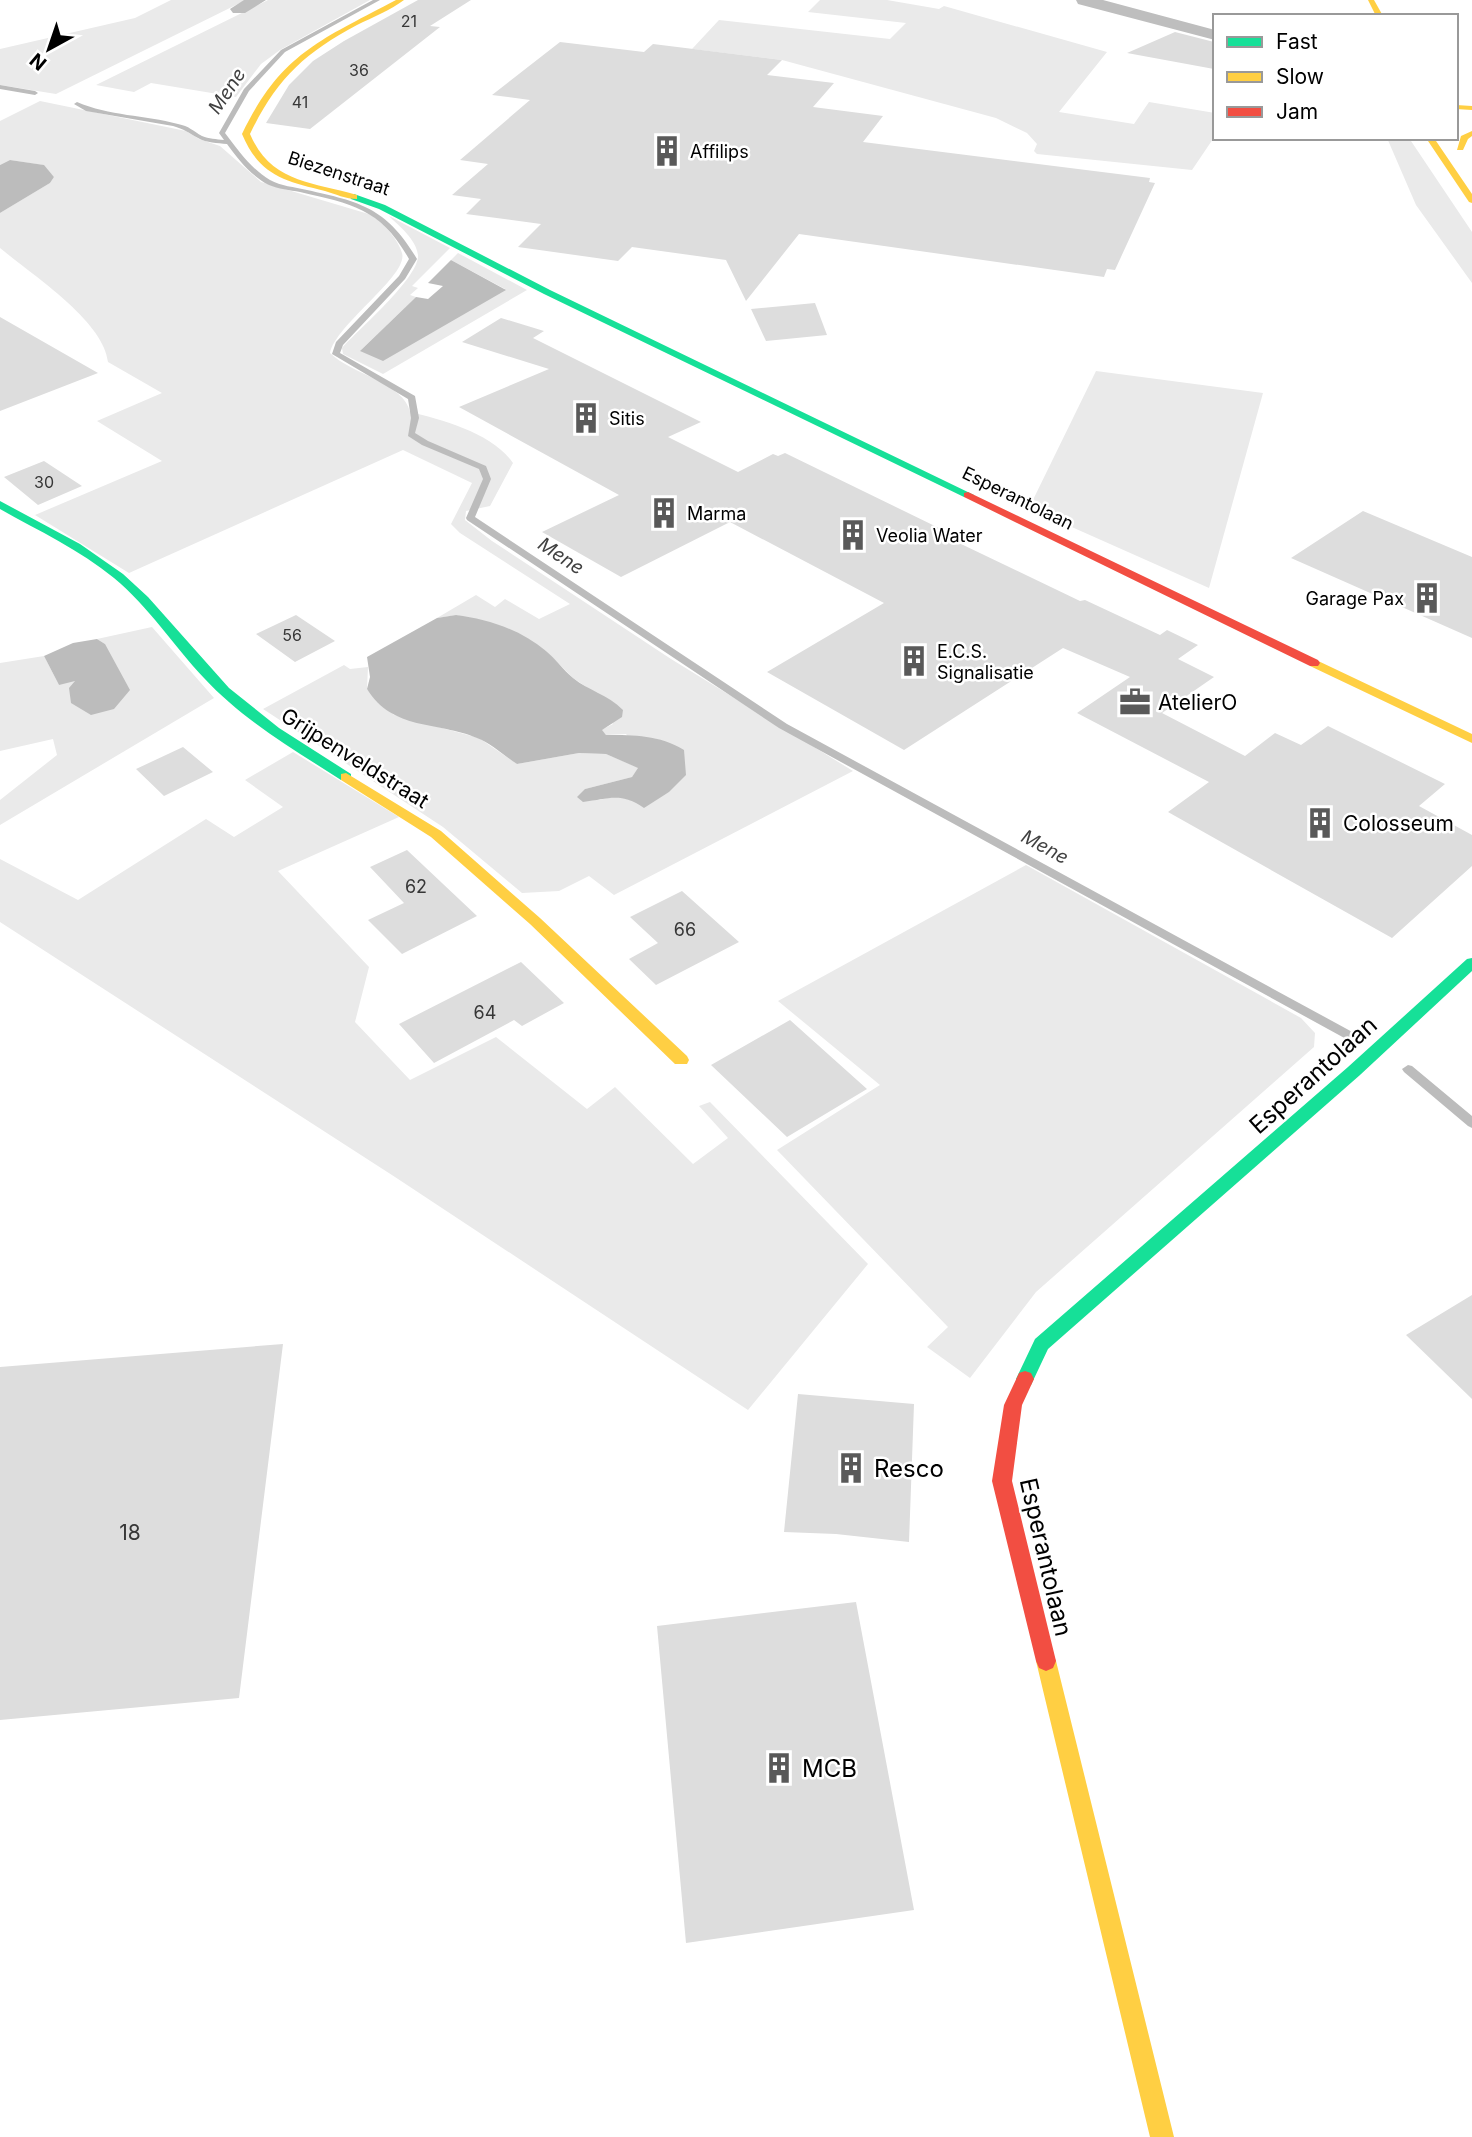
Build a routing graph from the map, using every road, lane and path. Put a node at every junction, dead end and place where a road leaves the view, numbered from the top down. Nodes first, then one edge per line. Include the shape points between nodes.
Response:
1 (258, 0) edge
2 (401, 0) edge
3 (1084, 0) edge
4 (239, 9) dead end
5 (1213, 34) edge
6 (1472, 134) edge
7 (1431, 140) edge
8 (1460, 148) edge
9 (1472, 200) edge
10 (547, 292) joint
11 (0, 504) edge
12 (1472, 738) edge
13 (1472, 963) edge
14 (681, 1060) dead end
15 (1162, 2137) edge

1 - 4 street
2 - 10 street, Biezenstraat via 291,67 255,114 246,134 251,151 274,173 382,207
3 - 5 street
6 - 8 street
7 - 9 street
10 - 12 street, Esperantolaan
11 - 14 street, Grijpenveldstraat via 119,576 254,719 436,834 535,920
13 - 15 street, Esperantolaan via 1041,1344 1013,1405 1002,1480

